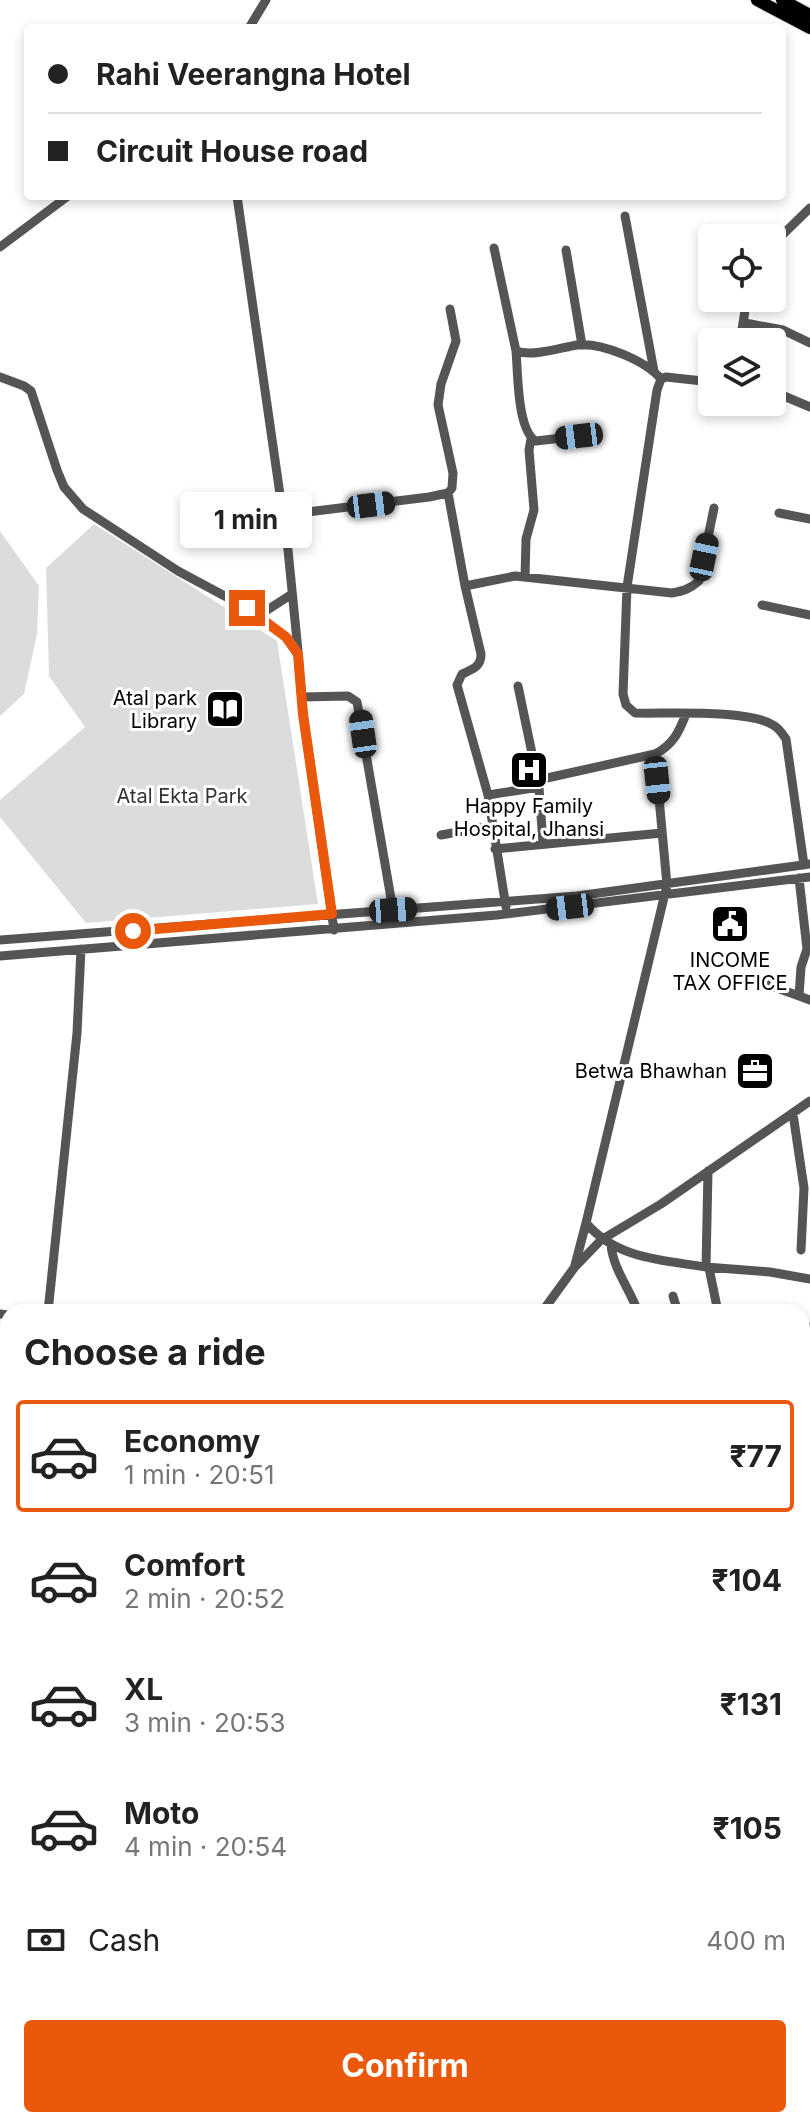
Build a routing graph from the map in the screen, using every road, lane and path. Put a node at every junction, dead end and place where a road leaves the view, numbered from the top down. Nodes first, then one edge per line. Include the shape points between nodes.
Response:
1 (266, 0) edge
2 (757, 0) edge
3 (790, 5) edge
4 (810, 15) edge
5 (251, 24) edge
6 (810, 28) edge
7 (63, 200) edge
8 (238, 200) edge
9 (810, 208) edge
10 (625, 216) dead end
11 (786, 231) edge
12 (0, 247) edge
13 (494, 248) dead end
14 (566, 250) dead end
15 (450, 309) dead end
16 (746, 312) edge
17 (745, 323) junction
18 (744, 328) edge
19 (810, 343) edge
20 (582, 345) junction
21 (516, 351) junction
22 (658, 375) junction
23 (0, 377) edge
24 (698, 380) edge
25 (786, 397) edge
26 (810, 407) edge
27 (579, 436) dead end
28 (531, 439) junction
29 (448, 493) junction
30 (714, 508) dead end
31 (779, 513) dead end
32 (283, 515) junction
33 (810, 519) edge
34 (525, 577) junction
35 (465, 586) junction
36 (627, 587) junction
37 (292, 594) junction
38 (762, 605) dead end
39 (810, 615) edge
40 (258, 616) junction
41 (298, 654) junction
42 (518, 686) dead end
43 (302, 697) junction
44 (686, 714) junction
45 (655, 754) junction
46 (539, 783) junction
47 (488, 795) junction
48 (492, 826) junction
49 (662, 833) junction
50 (441, 835) dead end
51 (543, 844) junction
52 (495, 849) junction
53 (807, 864) edge
54 (810, 877) edge
55 (799, 878) junction
56 (666, 890) junction
57 (505, 902) junction
58 (393, 910) junction
59 (332, 914) junction
60 (507, 914) junction
61 (334, 930) junction
62 (0, 940) edge
63 (81, 949) junction
64 (1, 956) edge
65 (769, 985) dead end
66 (799, 996) junction
67 (810, 1000) edge
68 (810, 1101) edge
69 (793, 1114) junction
70 (708, 1171) junction
71 (586, 1223) junction
72 (601, 1240) junction
73 (611, 1245) junction
74 (801, 1250) dead end
75 (574, 1268) junction
76 (708, 1268) junction
77 (810, 1279) edge
78 (673, 1296) dead end
79 (49, 1304) edge
80 (548, 1304) edge
81 (635, 1304) edge
82 (676, 1304) edge
83 (716, 1304) edge

1 - 5 street
2 - 3 main road
3 - 4 main road
3 - 6 main road
7 - 12 street
8 - 32 street
9 - 11 street
10 - 22 street
13 - 21 street
14 - 20 street
15 - 29 street via 456,341 438,405 453,473
16 - 17 street
17 - 18 street
17 - 19 street via 783,330
20 - 21 street
20 - 22 street via 600,347
21 - 28 street via 522,414
22 - 24 street
22 - 36 street
23 - 40 street via 31,391 64,487 83,509
25 - 26 street
27 - 28 street
28 - 34 street via 534,506
29 - 32 street
29 - 35 street
30 - 36 street via 699,581 692,588 663,592
31 - 33 street
32 - 37 street
34 - 35 street
34 - 36 street
35 - 47 street via 481,662 462,674 457,685
36 - 44 street via 626,705 635,713
37 - 40 street
37 - 41 street
38 - 39 street
40 - 41 street via 286,637
41 - 43 street
42 - 46 street
43 - 58 street via 348,696 357,702
43 - 59 street
44 - 45 street via 670,744
44 - 53 street via 765,721 781,731
45 - 46 street
45 - 49 street
46 - 47 street
46 - 51 street
47 - 48 street
48 - 50 street
48 - 52 street
49 - 51 street
49 - 56 street
51 - 52 street
52 - 57 street
53 - 56 street
54 - 55 street
55 - 56 street
55 - 66 street via 807,949
56 - 57 street
56 - 60 street
56 - 71 street
57 - 58 street
57 - 60 street
58 - 59 street
59 - 61 street
59 - 62 street
60 - 61 street
61 - 63 street
62 - 64 street
63 - 64 street
63 - 79 street
65 - 66 street
66 - 67 street
68 - 69 street
69 - 70 street
69 - 74 street via 804,1180
70 - 72 street
70 - 76 street
71 - 72 street
71 - 75 street
72 - 73 street
72 - 75 street
73 - 76 street via 636,1256
73 - 81 street
75 - 80 street
76 - 77 street
76 - 83 street
78 - 82 street

